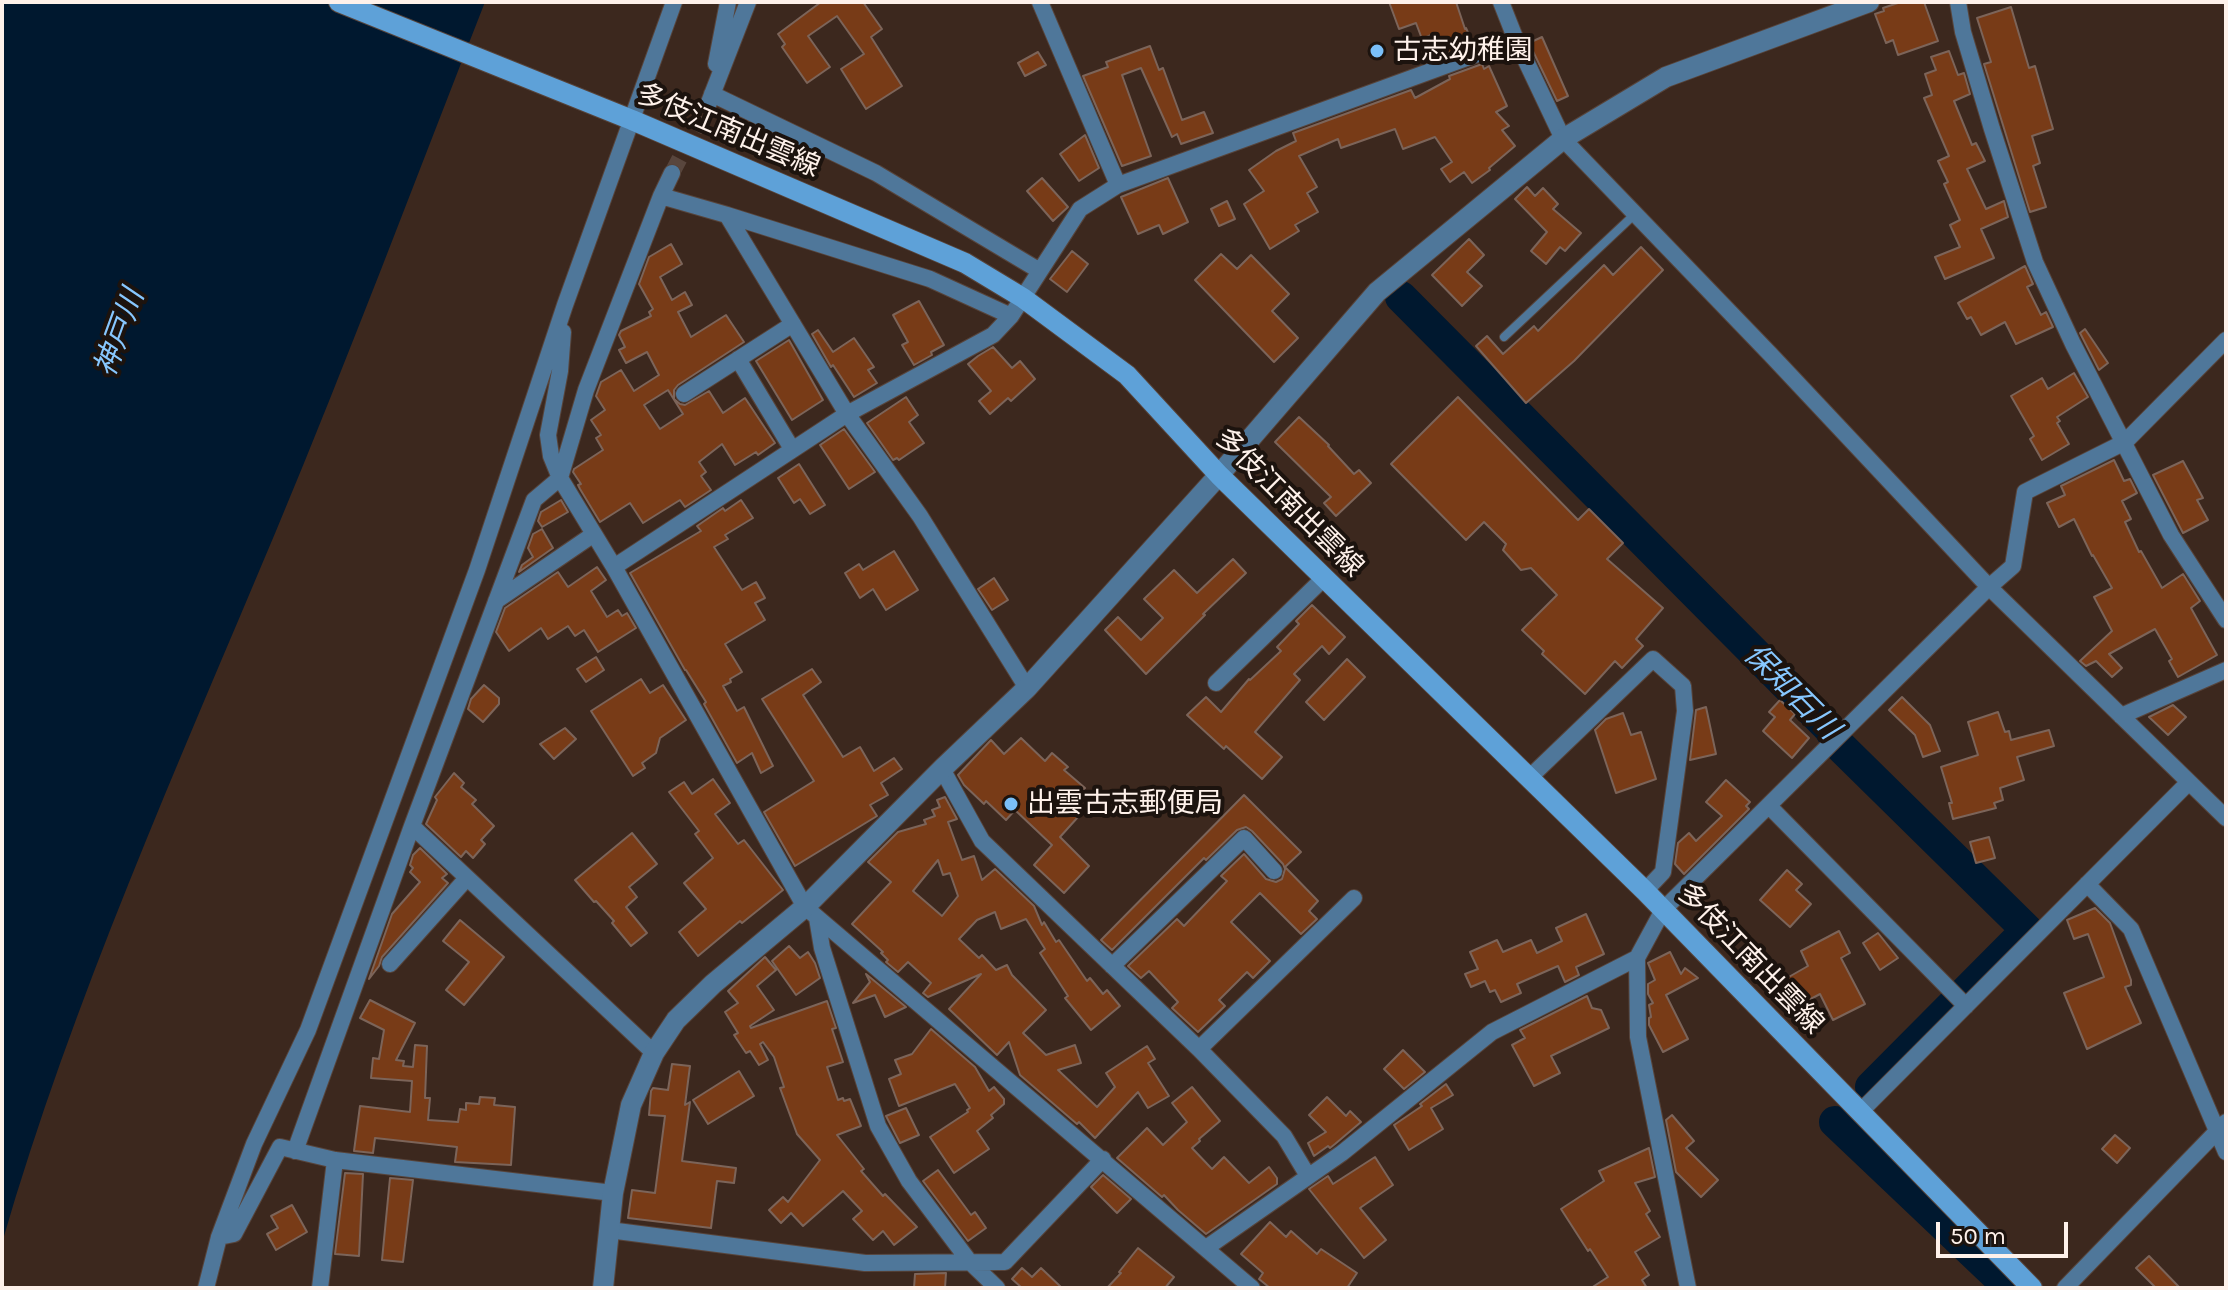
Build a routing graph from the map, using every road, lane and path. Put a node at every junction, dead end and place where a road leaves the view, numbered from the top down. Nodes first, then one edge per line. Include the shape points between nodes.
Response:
1 (339, 2) edge
2 (677, 2) edge
3 (728, 2) edge
4 (748, 2) edge
5 (1040, 2) edge
6 (1501, 2) edge
7 (1869, 2) edge
8 (1958, 2) edge
9 (1516, 40) junction
10 (712, 94) junction
11 (632, 120) junction
12 (1563, 139) junction
13 (672, 173) tunnel mouth
14 (1118, 185) junction
15 (661, 196) junction
16 (1635, 214) junction
17 (727, 215) junction
18 (1040, 271) junction
19 (1023, 298) junction
20 (565, 305) junction
21 (1011, 316) junction
22 (793, 324) junction
23 (1504, 337) dead end
24 (2226, 340) edge
25 (738, 359) junction
26 (684, 394) dead end
27 (847, 414) junction
28 (2125, 442) junction
29 (792, 449) junction
30 (1219, 475) junction
31 (560, 478) junction
32 (594, 534) junction
33 (614, 567) junction
34 (1324, 578) junction
35 (1989, 587) junction
36 (496, 601) junction
37 (2226, 620) edge
38 (2226, 670) edge
39 (1216, 683) dead end
40 (1027, 688) junction
41 (2121, 716) junction
42 (942, 769) junction
43 (1529, 778) junction
44 (2189, 782) junction
45 (1769, 806) junction
46 (2226, 818) edge
47 (412, 826) junction
48 (1274, 871) dead end
49 (467, 878) junction
50 (2087, 884) junction
51 (1645, 891) junction
52 (1354, 898) dead end
53 (1663, 910) junction
54 (811, 912) junction
55 (1637, 958) junction
56 (390, 964) dead end
57 (1112, 966) junction
58 (1966, 1006) junction
59 (1199, 1049) junction
60 (654, 1053) junction
61 (1860, 1112) junction
62 (2221, 1127) edge
63 (295, 1151) junction
64 (2226, 1152) edge
65 (1103, 1159) junction
66 (335, 1160) junction
67 (1308, 1176) junction
68 (613, 1193) junction
69 (609, 1230) junction
70 (219, 1237) junction
71 (1206, 1248) junction
72 (969, 1261) junction
73 (206, 1288) edge
74 (320, 1288) edge
75 (603, 1288) edge
76 (997, 1288) edge
77 (1252, 1288) edge
78 (1688, 1288) edge
79 (2032, 1288) edge
80 (2065, 1288) edge

1 - 11 main road, 多伎江南出雲線
2 - 11 street
3 - 10 street via 708,105
4 - 10 street
5 - 14 street
6 - 9 street
7 - 12 street via 1666,77
8 - 28 street via 2035,262
9 - 12 street
9 - 14 street
10 - 18 street via 876,173
11 - 19 main road, 多伎江南出雲線 via 965,263
11 - 20 street
12 - 16 street
12 - 30 street via 1377,292
13 - 15 street
14 - 18 street via 1080,209
15 - 17 street
15 - 31 street via 586,390
16 - 23 lane
16 - 35 street
17 - 21 street via 930,279
17 - 22 street
18 - 19 street
19 - 21 street
19 - 30 main road, 多伎江南出雲線 via 1127,375
20 - 31 street via 548,435
20 - 70 street via 477,570 308,1030 254,1144
21 - 27 street via 993,335
22 - 25 street
22 - 27 street
24 - 28 street
25 - 26 street
25 - 29 street
27 - 29 street
27 - 40 street via 920,516
28 - 35 street via 2025,492 2013,566
28 - 37 street via 2171,535
29 - 33 street
30 - 34 main road, 多伎江南出雲線
30 - 40 street
31 - 32 street
31 - 36 street via 534,500
32 - 33 street
32 - 36 street
33 - 54 street
34 - 39 street
34 - 43 main road, 多伎江南出雲線
35 - 41 street
35 - 45 street
36 - 47 street
38 - 41 street
40 - 42 street
41 - 44 street
42 - 54 street
42 - 57 street via 982,841
43 - 51 main road, 多伎江南出雲線
43 - 51 street via 1653,659 1683,686 1685,711 1663,872
44 - 46 street
44 - 50 street
45 - 53 street
45 - 58 street
47 - 49 street
47 - 63 street
48 - 57 street via 1244,838
49 - 56 street
49 - 60 street
50 - 58 street
50 - 62 street via 2131,929
51 - 53 main road, 多伎江南出雲線
52 - 59 street
53 - 55 street
53 - 61 main road, 多伎江南出雲線
54 - 60 street via 713,984 676,1020
54 - 65 street
54 - 72 street via 878,1126 909,1181
55 - 67 street via 1492,1032
55 - 78 street via 1638,1037
57 - 59 street
58 - 61 street
59 - 67 street via 1284,1136
60 - 68 street via 631,1105
61 - 79 main road, 多伎江南出雲線
62 - 64 street
62 - 80 street
63 - 66 street
63 - 70 street via 280,1147 234,1234
65 - 71 street
65 - 72 street via 1005,1262
66 - 68 street
66 - 74 street
67 - 71 street
68 - 69 street
69 - 72 street via 865,1263
69 - 75 street
70 - 73 street
71 - 77 street
72 - 76 street

